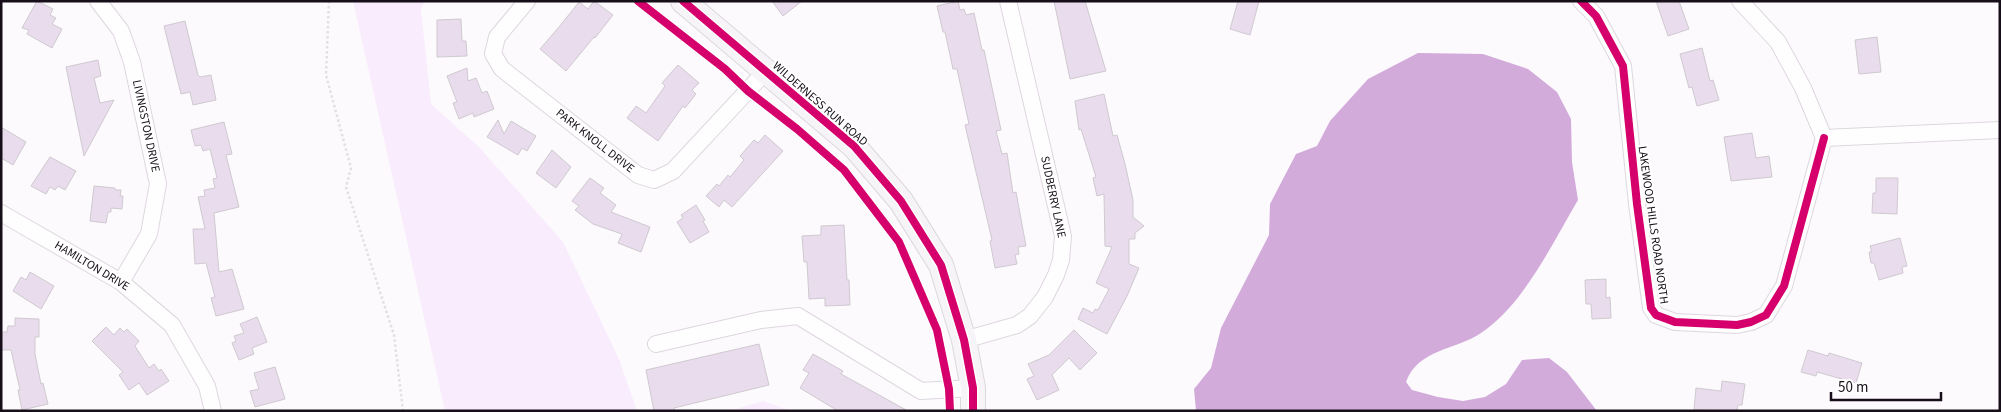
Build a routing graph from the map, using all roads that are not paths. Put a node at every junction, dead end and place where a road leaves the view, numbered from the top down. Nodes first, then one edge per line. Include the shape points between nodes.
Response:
1 (98, 1) edge
2 (527, 1) edge
3 (1008, 1) edge
4 (1580, 1) edge
5 (1740, 1) edge
6 (694, 4) edge
7 (766, 71) junction
8 (2000, 130) edge
9 (1824, 138) junction
10 (4, 220) edge
11 (122, 282) junction
12 (964, 340) junction
13 (656, 344) dead end
14 (973, 399) edge
15 (213, 411) edge

1 - 11 street, LIVINGSTON DRIVE via 121,31 132,62 158,184 149,234
2 - 7 street, PARK KNOLL DRIVE via 497,37 493,54 502,69 638,175 654,180 673,172
3 - 12 street, SUDBERRY LANE via 1063,236 1062,260 1044,297 1030,316 1018,325
4 - 9 street, LAKEWOOD HILLS ROAD NORTH via 1596,16 1623,66 1637,204 1651,308 1656,315 1675,322 1737,325 1766,315 1784,286
5 - 9 street via 1778,42 1803,88
6 - 7 street, WILDERNESS RUN ROAD
7 - 12 street, WILDERNESS RUN ROAD via 854,146 901,200 941,265
8 - 9 street
10 - 11 street, HAMILTON DRIVE
11 - 15 street, HAMILTON DRIVE via 172,325 207,386
12 - 14 street, WILDERNESS RUN ROAD
13 - 14 street via 761,320 798,316 921,391

